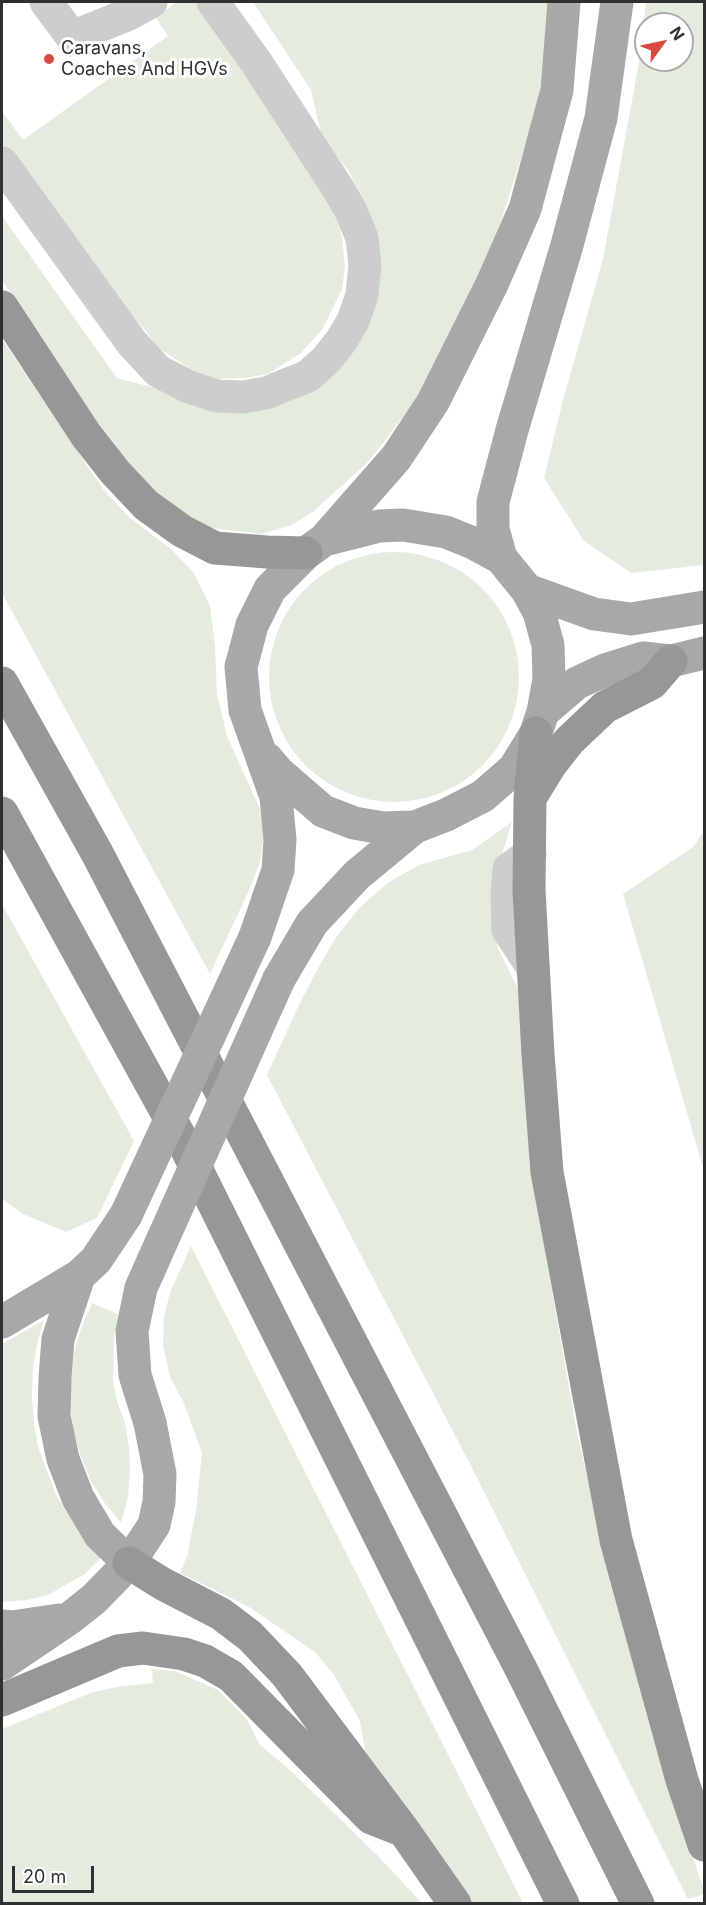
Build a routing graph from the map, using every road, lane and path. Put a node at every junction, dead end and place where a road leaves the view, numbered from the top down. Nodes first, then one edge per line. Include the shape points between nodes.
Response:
1 (46, 2) edge
2 (151, 2) edge
3 (213, 2) edge
4 (564, 2) edge
5 (617, 2) edge
6 (2, 163) edge
7 (2, 307) edge
8 (315, 546) junction
9 (501, 558) junction
10 (527, 590) junction
11 (705, 607) edge
12 (705, 653) edge
13 (671, 661) junction
14 (2, 683) edge
15 (539, 723) junction
16 (261, 752) junction
17 (530, 798) junction
18 (2, 813) edge
19 (416, 827) junction
20 (79, 1276) junction
21 (2, 1322) edge
22 (129, 1563) junction
23 (70, 1618) junction
24 (2, 1626) edge
25 (2, 1664) edge
26 (2, 1700) edge
27 (405, 1831) junction
28 (705, 1845) edge
29 (455, 1904) edge
30 (563, 1904) edge
31 (638, 1904) edge

1 - 2 lane via 72,37
3 - 6 lane via 339,190 362,238 362,295 353,321 326,360 308,376 266,393 243,397 218,396 158,371 132,343
4 - 8 main road via 556,90 525,209 492,284 433,402 396,458
5 - 9 main road via 601,118 493,502 493,529
7 - 8 highway via 86,435 146,505 182,531 215,548 267,552
8 - 9 main road via 379,526 403,525 446,532
8 - 16 main road via 270,589 252,626 241,668 245,710
9 - 10 main road
10 - 11 main road via 594,614 631,619
10 - 15 main road via 539,612 548,645 549,679
12 - 13 main road
13 - 15 main road via 643,658 577,683
13 - 17 highway via 652,683 605,707 569,741
14 - 31 highway via 207,1063 520,1667
15 - 17 highway
15 - 19 main road via 514,768 483,796
16 - 19 main road via 323,811 354,823 383,828
16 - 20 main road, bridge via 276,797 280,840 278,870 255,938 126,1215 96,1260
17 - 28 highway via 529,891 548,1172 616,1540 679,1768
18 - 30 highway via 183,1142
19 - 22 main road, bridge via 357,875 312,923 279,979 141,1288 132,1331 135,1375 160,1474 159,1502 154,1525
20 - 21 main road
20 - 22 main road via 58,1339 54,1416 63,1459 78,1498 100,1535
22 - 23 main road
22 - 27 highway via 221,1614 250,1636 286,1675
23 - 24 main road
23 - 25 main road
26 - 27 highway via 118,1651 143,1648 184,1654 231,1676 371,1818
27 - 29 highway

